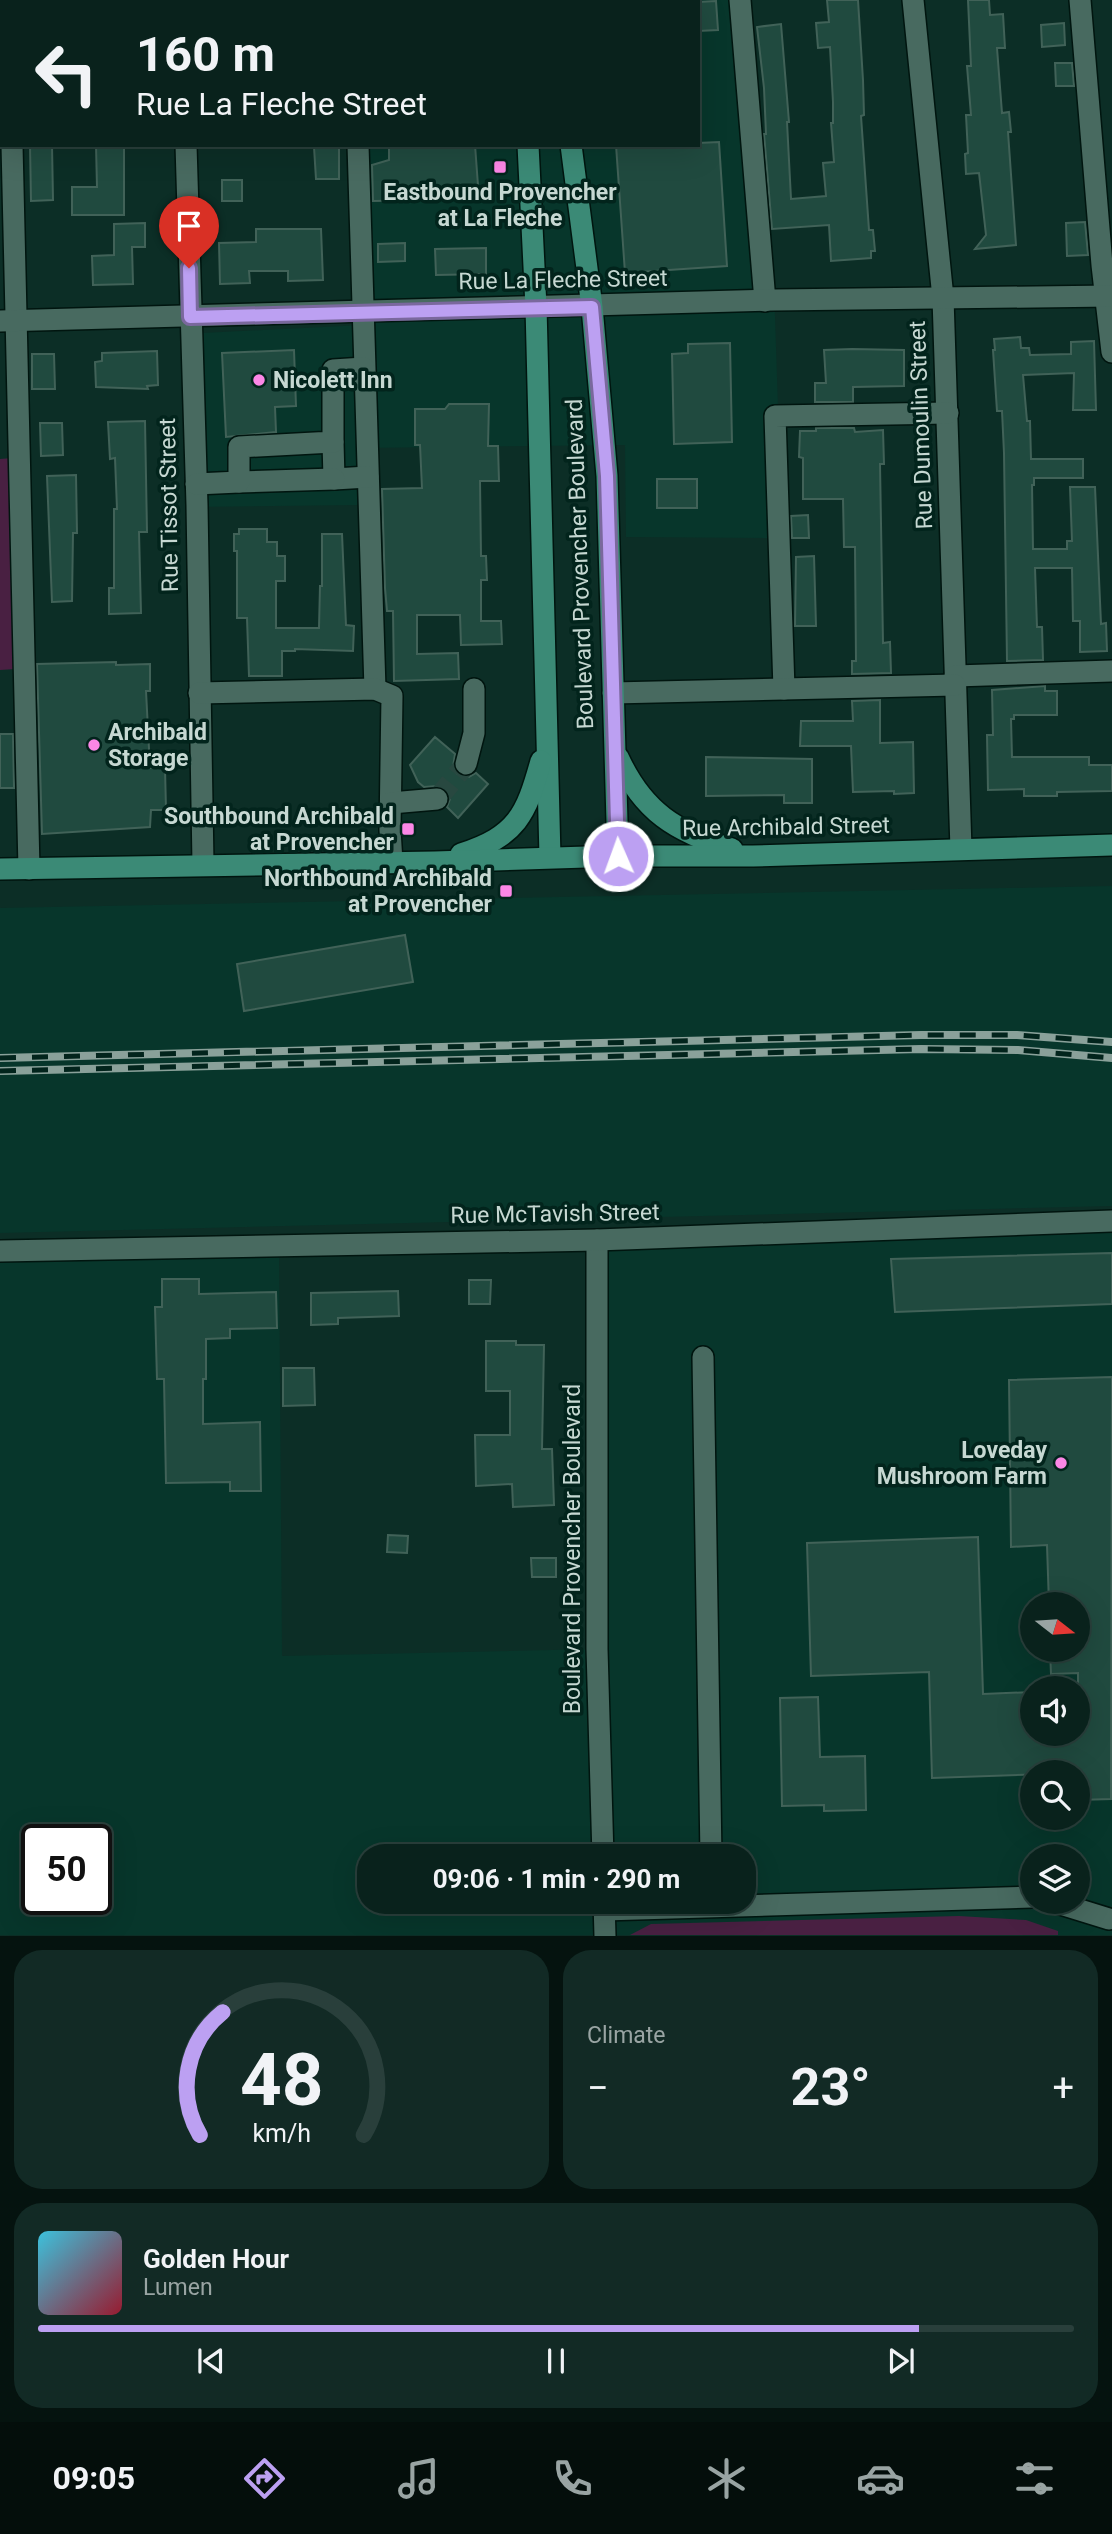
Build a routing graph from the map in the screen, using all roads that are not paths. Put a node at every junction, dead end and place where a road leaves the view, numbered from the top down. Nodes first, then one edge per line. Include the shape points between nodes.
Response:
1 (740, 0) edge
2 (913, 0) edge
3 (1080, 0) edge
4 (12, 147) edge
5 (186, 147) edge
6 (358, 147) edge
7 (528, 147) edge
8 (571, 147) edge
9 (1109, 296) edge
10 (943, 298) junction
11 (765, 301) junction
12 (536, 307) junction
13 (592, 307) junction
14 (362, 312) junction
15 (190, 317) junction
16 (8, 321) edge
17 (1112, 352) edge
18 (364, 368) junction
19 (948, 413) junction
20 (333, 442) junction
21 (368, 477) junction
22 (334, 480) junction
23 (239, 482) junction
24 (196, 484) junction
25 (1112, 671) edge
26 (955, 680) junction
27 (375, 689) junction
28 (784, 689) junction
29 (474, 690) dead end
30 (200, 693) junction
31 (613, 694) junction
32 (546, 745) junction
33 (614, 749) junction
34 (466, 764) tunnel mouth
35 (437, 799) dead end
36 (391, 803) junction
37 (1112, 845) edge
38 (961, 849) junction
39 (618, 856) junction
40 (753, 856) junction
41 (550, 857) junction
42 (392, 862) junction
43 (435, 862) junction
44 (203, 864) junction
45 (0, 869) edge
46 (29, 869) junction
47 (1112, 1221) edge
48 (597, 1240) junction
49 (0, 1251) edge
50 (703, 1357) dead end
51 (603, 1844) edge
52 (710, 1844) edge
53 (1020, 1896) edge
54 (756, 1903) edge
55 (604, 1914) edge
56 (1084, 1914) edge
57 (1106, 1923) edge
58 (605, 1936) edge

1 - 11 street
2 - 10 street, Rue Dumoulin Street
3 - 9 street via 1101,265
4 - 16 street
5 - 15 street, Rue Tissot Street
6 - 14 street
7 - 12 main road, Boulevard Provencher Boulevard
8 - 13 main road, Boulevard Provencher Boulevard
9 - 10 street, Rue La Fleche Street
9 - 17 street
10 - 11 street, Rue La Fleche Street
10 - 19 street, Rue Dumoulin Street
11 - 13 street, Rue La Fleche Street
12 - 13 street, Rue La Fleche Street
12 - 14 street, Rue La Fleche Street
12 - 32 main road, Boulevard Provencher Boulevard
13 - 31 main road, Boulevard Provencher Boulevard via 607,476
14 - 15 street, Rue La Fleche Street
14 - 18 street
15 - 16 street, Rue La Fleche Street
15 - 24 street, Rue Tissot Street
16 - 46 street via 18,352
18 - 20 street via 333,370
18 - 21 street
19 - 26 street, Rue Dumoulin Street
19 - 28 street via 775,416
20 - 22 street
20 - 23 street via 239,447
21 - 22 street
21 - 27 street
22 - 23 street
23 - 24 street
24 - 30 street, Rue Tissot Street
25 - 26 street
26 - 28 street
26 - 38 street, Rue Dumoulin Street
27 - 30 street
27 - 36 street via 392,696
28 - 31 street
29 - 34 street via 474,733
30 - 44 street, Rue Tissot Street
31 - 33 main road, Boulevard Provencher Boulevard
32 - 41 main road, Boulevard Provencher Boulevard
32 - 43 main road via 528,800 508,832 486,846
33 - 39 main road, Boulevard Provencher Boulevard
33 - 40 main road via 634,787 665,820 700,839
35 - 36 street
36 - 42 street
37 - 38 main road, Rue Archibald Street
38 - 40 main road, Rue Archibald Street
39 - 40 main road, Rue Archibald Street
39 - 41 main road, Rue Archibald Street
41 - 43 main road, Rue Archibald Street
42 - 43 main road, Rue Archibald Street
42 - 44 main road, Rue Archibald Street
44 - 46 main road, Rue Archibald Street
45 - 46 main road, Rue Archibald Street
47 - 48 street, Rue McTavish Street
48 - 49 street, Rue McTavish Street
48 - 51 street, Boulevard Provencher Boulevard via 597,1649
50 - 52 street
53 - 54 street
55 - 58 street
56 - 57 street

